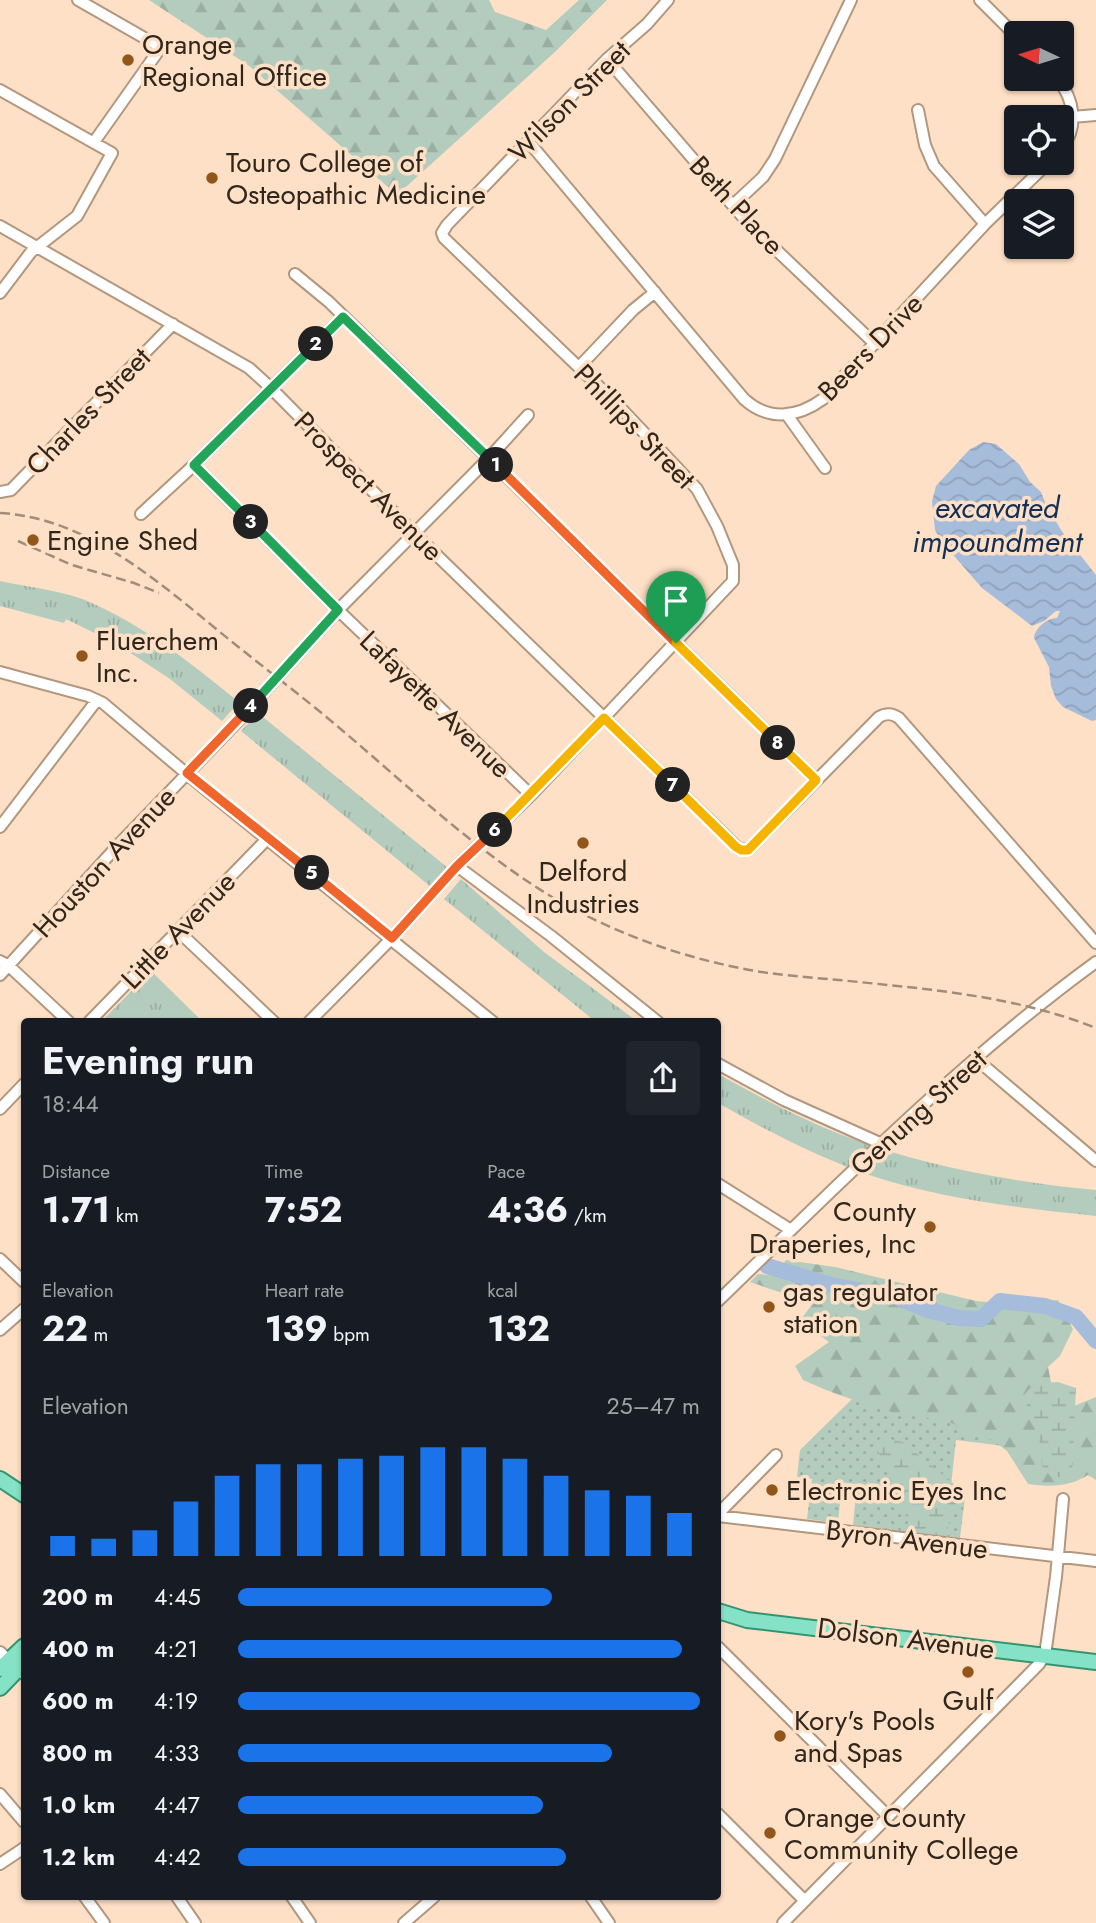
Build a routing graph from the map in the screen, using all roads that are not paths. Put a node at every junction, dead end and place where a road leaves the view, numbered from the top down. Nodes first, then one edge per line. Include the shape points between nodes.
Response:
1 (78, 0) edge
2 (668, 0) edge
3 (851, 0) edge
4 (980, 0) edge
5 (1004, 24) edge
6 (607, 59) junction
7 (0, 90) edge
8 (918, 110) dead end
9 (1096, 116) edge
10 (1074, 117) edge
11 (528, 141) junction
12 (94, 142) junction
13 (1036, 175) edge
14 (733, 205) junction
15 (985, 224) junction
16 (0, 226) edge
17 (442, 233) joint
18 (38, 246) junction
19 (295, 274) dead end
20 (655, 292) junction
21 (0, 293) edge
22 (343, 317) junction
23 (173, 324) junction
24 (875, 344) junction
25 (579, 367) junction
26 (272, 388) junction
27 (528, 415) dead end
28 (787, 415) junction
29 (489, 458) junction
30 (194, 465) junction
31 (825, 468) dead end
32 (0, 492) edge
33 (141, 514) dead end
34 (415, 534) junction
35 (338, 610) junction
36 (676, 643) junction
37 (0, 671) edge
38 (97, 700) junction
39 (604, 718) junction
40 (187, 773) junction
41 (816, 780) junction
42 (531, 795) junction
43 (0, 827) edge
44 (268, 838) junction
45 (457, 866) junction
46 (177, 930) junction
47 (392, 938) junction
48 (1096, 943) edge
49 (1096, 962) edge
50 (4, 963) edge
51 (0, 975) edge
52 (65, 1018) edge
53 (93, 1018) edge
54 (270, 1018) edge
55 (313, 1018) edge
56 (488, 1018) edge
57 (653, 1018) edge
58 (976, 1059) junction
59 (721, 1066) edge
60 (21, 1087) edge
61 (0, 1109) edge
62 (882, 1144) junction
63 (1096, 1161) edge
64 (721, 1186) edge
65 (791, 1230) junction
66 (0, 1259) edge
67 (21, 1279) edge
68 (721, 1298) edge
69 (21, 1312) edge
70 (0, 1330) edge
71 (776, 1455) dead end
72 (0, 1479) edge
73 (21, 1493) edge
74 (1063, 1499) dead end
75 (721, 1512) edge
76 (721, 1515) edge
77 (1058, 1558) junction
78 (1096, 1561) edge
79 (721, 1612) edge
80 (721, 1650) edge
81 (1045, 1655) junction
82 (1096, 1662) edge
83 (13, 1665) edge
84 (0, 1688) edge
85 (0, 1794) edge
86 (888, 1816) junction
87 (721, 1817) edge
88 (21, 1818) edge
89 (21, 1850) edge
90 (0, 1864) edge
91 (87, 1900) edge
92 (179, 1900) edge
93 (294, 1900) edge
94 (431, 1900) edge
95 (593, 1900) edge
96 (805, 1901) junction
97 (104, 1923) edge
98 (195, 1923) edge
99 (310, 1923) edge
100 (404, 1923) edge
101 (609, 1923) edge
102 (783, 1923) edge

1 - 12 street via 159,50
2 - 6 street, Wilson Street
3 - 14 street via 775,159 764,177
4 - 5 street
6 - 11 street, Wilson Street
6 - 14 street, Beth Place
7 - 12 street
8 - 15 street via 934,166
9 - 10 street
11 - 17 street, Wilson Street
11 - 20 street
12 - 18 street via 112,153 111,157 76,216
13 - 15 street, Beers Drive
14 - 24 street, Beth Place
15 - 24 street, Beers Drive
16 - 18 street, Prospect Avenue
17 - 25 street, Phillips Street
18 - 21 street
18 - 23 street, Prospect Avenue
19 - 22 street
20 - 25 street
20 - 28 street, Beers Drive via 744,399 764,412
22 - 26 street
22 - 29 street
23 - 26 street, Prospect Avenue via 248,368
23 - 32 street, Charles Street via 11,490
24 - 28 street, Beers Drive via 823,399 807,410
25 - 36 street, Phillips Street via 697,489 733,565 730,586
26 - 30 street
26 - 34 street, Prospect Avenue
27 - 29 street, Houston Avenue
28 - 31 street
29 - 34 street, Houston Avenue
29 - 36 street
30 - 33 street
30 - 35 street, Lafayette Avenue
34 - 35 street, Houston Avenue
34 - 39 street, Prospect Avenue
35 - 40 street, Houston Avenue
35 - 42 street, Lafayette Avenue
36 - 39 street, Phillips Street
36 - 41 street
37 - 38 street
38 - 40 street
38 - 43 street
39 - 41 street, Prospect Avenue via 736,847 746,851
39 - 42 street, Phillips Street
40 - 44 street
40 - 50 street, Houston Avenue
41 - 48 street via 878,718 889,714 900,718
42 - 45 street, Phillips Street
44 - 46 street, Little Avenue
44 - 47 street
45 - 47 street, Phillips Street
45 - 57 street
46 - 53 street, Little Avenue
46 - 54 street
47 - 55 street, Phillips Street
47 - 56 street
49 - 58 street, Genung Street via 1027,1013
50 - 51 street, Houston Avenue
50 - 52 street
58 - 62 street, Genung Street
58 - 63 street
59 - 62 street
60 - 61 street
62 - 65 street, Genung Street
64 - 65 street
65 - 68 street, Genung Street
66 - 67 street
69 - 70 street
71 - 75 street
72 - 73 main road
74 - 77 street
76 - 77 street, Byron Avenue
77 - 78 street, Byron Avenue
77 - 81 street
79 - 81 main road, Dolson Avenue via 747,1620
80 - 86 street
81 - 82 main road, Dolson Avenue
81 - 86 street
83 - 84 main road
85 - 88 street
86 - 96 street
87 - 96 street
89 - 90 street
91 - 97 street
92 - 98 street
93 - 99 street
94 - 100 street
95 - 101 street
96 - 102 street

